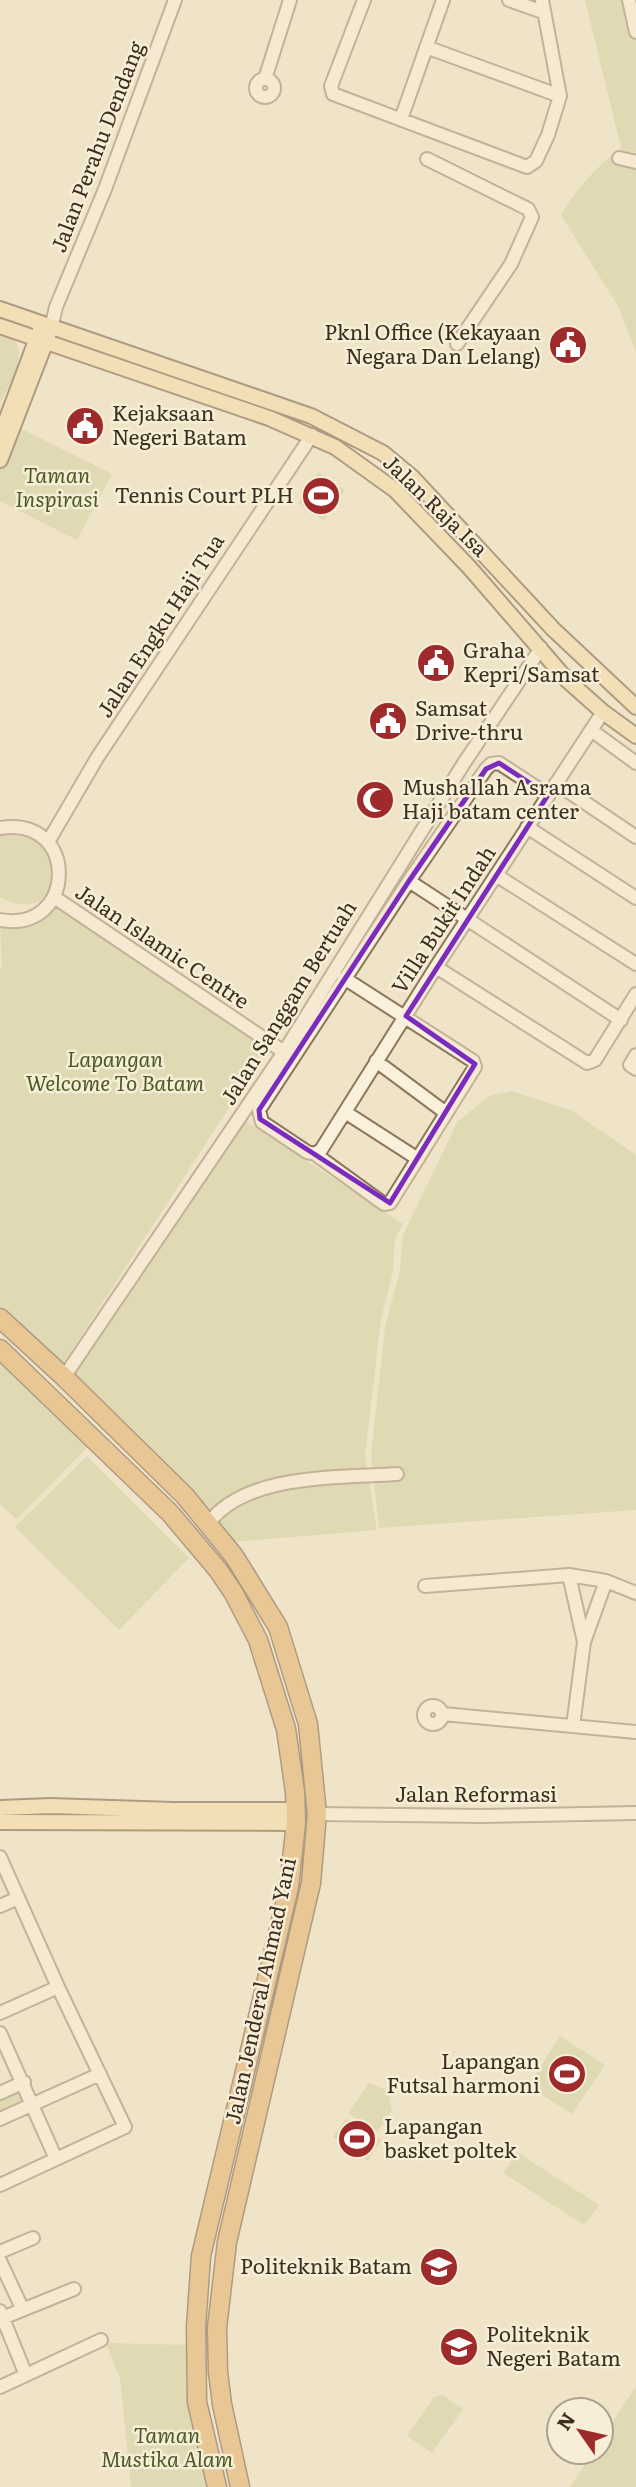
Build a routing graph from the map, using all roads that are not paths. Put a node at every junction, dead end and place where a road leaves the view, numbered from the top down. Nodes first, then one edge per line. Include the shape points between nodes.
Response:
1 (175, 0) edge
2 (290, 0) edge
3 (364, 0) edge
4 (443, 0) edge
5 (509, 0) edge
6 (629, 0) edge
7 (543, 6) edge
8 (636, 32) edge
9 (426, 47) junction
10 (265, 79) dead end
11 (561, 96) junction
12 (401, 119) junction
13 (620, 158) dead end
14 (427, 159) dead end
15 (636, 162) edge
16 (0, 309) edge
17 (0, 326) edge
18 (47, 326) junction
19 (41, 341) junction
20 (457, 344) dead end
21 (312, 435) junction
22 (0, 437) edge
23 (0, 460) edge
24 (484, 553) junction
25 (469, 567) junction
26 (541, 648) junction
27 (636, 708) edge
28 (603, 712) junction
29 (590, 730) junction
30 (636, 736) edge
31 (636, 763) edge
32 (556, 783) junction
33 (548, 795) junction
34 (527, 827) junction
35 (0, 828) edge
36 (636, 836) edge
37 (48, 842) junction
38 (496, 875) junction
39 (409, 881) junction
40 (54, 897) junction
41 (636, 898) edge
42 (0, 920) edge
43 (467, 921) junction
44 (636, 964) edge
45 (436, 967) junction
46 (344, 978) junction
47 (636, 994) edge
48 (406, 1016) junction
49 (621, 1020) junction
50 (284, 1052) junction
51 (636, 1055) edge
52 (376, 1061) junction
53 (636, 1069) edge
54 (345, 1112) junction
55 (446, 1113) junction
56 (318, 1152) junction
57 (418, 1159) junction
58 (0, 1318) edge
59 (0, 1349) edge
60 (64, 1377) junction
61 (397, 1474) dead end
62 (208, 1524) junction
63 (569, 1575) junction
64 (606, 1581) junction
65 (425, 1586) dead end
66 (636, 1593) edge
67 (584, 1642) junction
68 (443, 1714) dead end
69 (573, 1726) junction
70 (636, 1732) edge
71 (0, 1808) edge
72 (636, 1813) edge
73 (317, 1814) junction
74 (295, 1816) junction
75 (0, 1822) edge
76 (0, 1857) edge
77 (18, 1898) junction
78 (0, 1906) edge
79 (58, 1987) junction
80 (0, 2013) edge
81 (0, 2033) edge
82 (100, 2074) junction
83 (24, 2082) junction
84 (0, 2093) edge
85 (33, 2105) junction
86 (0, 2119) edge
87 (56, 2158) junction
88 (0, 2183) edge
89 (33, 2238) dead end
90 (0, 2252) edge
91 (0, 2260) edge
92 (74, 2289) dead end
93 (22, 2308) junction
94 (1, 2316) edge
95 (196, 2327) junction
96 (217, 2328) junction
97 (100, 2340) dead end
98 (26, 2375) junction
99 (0, 2387) edge
100 (217, 2487) edge
101 (240, 2487) edge

1 - 18 street, Jalan Perahu Dendang via 105,189
2 - 10 street
3 - 12 street via 331,90
4 - 9 street
5 - 7 street
6 - 8 street
7 - 11 street
9 - 11 street
9 - 12 street
11 - 12 street via 536,161 527,167
13 - 15 street
14 - 20 street via 528,209 532,217 511,264
16 - 18 main road, Jalan Raja Isa
17 - 19 main road, Jalan Raja Isa
18 - 19 main road
18 - 24 main road, Jalan Raja Isa via 311,416 347,433 383,453 412,478
19 - 21 main road, Jalan Raja Isa
19 - 22 main road
19 - 23 main road
21 - 25 main road, Jalan Raja Isa via 381,478
21 - 37 street, Jalan Engku Haji Tua via 97,758
24 - 25 main road
24 - 27 main road, Jalan Raja Isa via 563,639
25 - 26 main road, Jalan Raja Isa
26 - 28 main road, Jalan Raja Isa via 567,680
26 - 50 street, Jalan Sanggam Bertuah via 464,762
28 - 29 street, Villa Bukit Indah
28 - 30 main road, Jalan Raja Isa
29 - 31 street
29 - 32 street, Villa Bukit Indah
32 - 33 street, Villa Bukit Indah
32 - 36 street
33 - 34 street, Villa Bukit Indah
33 - 39 street via 499,763 491,764
34 - 38 street, Villa Bukit Indah
34 - 41 street
35 - 37 street via 27,828
37 - 40 street via 60,870
38 - 43 street, Villa Bukit Indah
38 - 44 street
39 - 43 street
39 - 46 street
40 - 42 street via 29,919
40 - 50 street, Jalan Islamic Centre
43 - 45 street, Villa Bukit Indah
43 - 49 street
45 - 48 street, Villa Bukit Indah
45 - 49 street via 583,1062 595,1059
46 - 48 street
46 - 56 street via 258,1113 262,1122 307,1152
47 - 49 street
48 - 52 street, Villa Bukit Indah
48 - 55 street via 475,1064
50 - 60 street, Jalan Sanggam Bertuah
51 - 53 street via 630,1065
52 - 54 street, Villa Bukit Indah
52 - 55 street
54 - 56 street, Villa Bukit Indah
54 - 57 street
55 - 57 street
56 - 57 street via 384,1204 390,1203
58 - 60 highway, Jalan Jenderal Ahmad Yani
59 - 74 highway, Jalan Jenderal Ahmad Yani via 170,1513 233,1592 258,1640 286,1729
60 - 62 highway, Jalan Jenderal Ahmad Yani
61 - 62 street via 303,1480 260,1489 217,1511
62 - 73 highway, Jalan Jenderal Ahmad Yani via 278,1627 308,1724
63 - 64 street
63 - 65 street
63 - 67 street
64 - 66 street
64 - 67 street
67 - 69 street
68 - 69 street
69 - 70 street
71 - 74 main road
72 - 73 street, Jalan Reformasi
73 - 96 highway, Jalan Jenderal Ahmad Yani via 312,1883 227,2242
74 - 75 main road
74 - 95 highway, Jalan Jenderal Ahmad Yani via 289,1887 201,2256
76 - 77 street
77 - 78 street
77 - 79 street
79 - 80 street
79 - 82 street
81 - 83 street
82 - 85 street
82 - 87 street via 125,2128
83 - 84 street
83 - 85 street
85 - 86 street
85 - 87 street
87 - 88 street
89 - 90 street
91 - 93 street
92 - 93 street
93 - 94 street
94 - 98 street
95 - 96 highway via 205,2332
95 - 100 highway, Jalan Jenderal Ahmad Yani via 197,2402
96 - 101 highway, Jalan Jenderal Ahmad Yani via 222,2404
97 - 98 street
98 - 99 street

